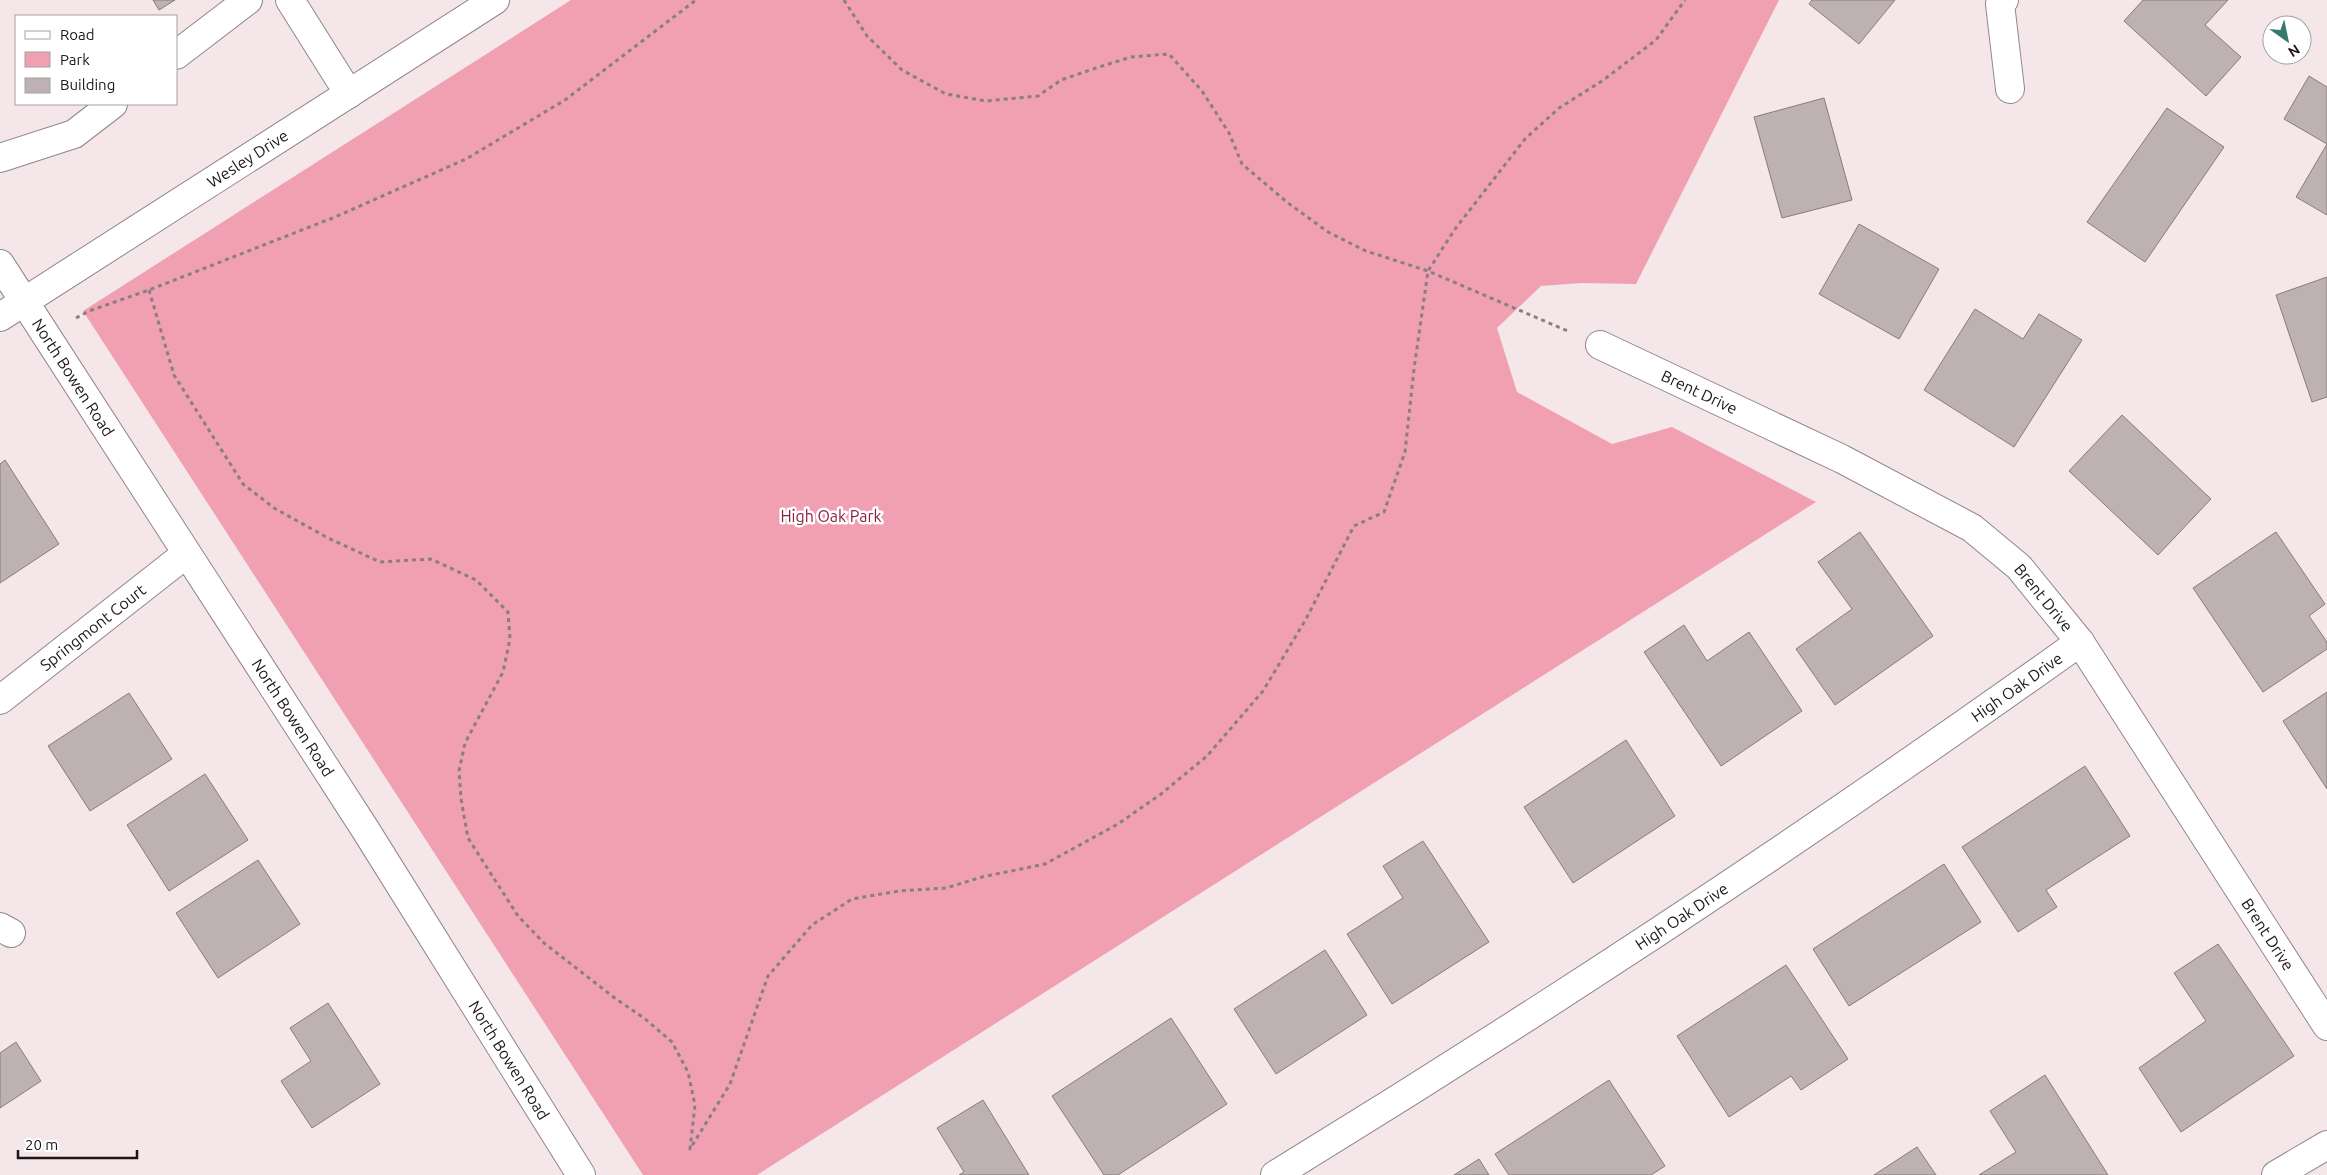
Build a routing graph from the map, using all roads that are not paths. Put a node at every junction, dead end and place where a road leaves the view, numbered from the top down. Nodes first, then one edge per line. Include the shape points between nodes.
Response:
1 (248, 0) edge
2 (290, 0) edge
3 (495, 0) edge
4 (2004, 0) edge
5 (178, 53) edge
6 (2010, 90) dead end
7 (349, 94) junction
8 (112, 105) edge
9 (0, 158) edge
10 (0, 264) edge
11 (24, 302) junction
12 (0, 317) edge
13 (1600, 345) road end
14 (186, 554) junction
15 (2080, 642) junction
16 (0, 700) edge
17 (2327, 1026) edge
18 (2327, 1145) edge
19 (581, 1175) edge
20 (1275, 1175) edge
21 (2276, 1175) edge

1 - 5 street
2 - 7 street
3 - 7 street, Wesley Drive
4 - 6 street via 2000,4
7 - 11 street, Wesley Drive
8 - 9 street via 74,134
10 - 11 street, North Bowen Road
11 - 12 street, Wesley Drive
11 - 14 street, North Bowen Road
13 - 15 street, Brent Drive via 1842,459 1972,528 2019,566
14 - 16 street, Springmont Court
14 - 19 street, North Bowen Road via 365,829
15 - 17 street, Brent Drive
15 - 20 street, High Oak Drive via 1875,786 1444,1071
18 - 21 street

